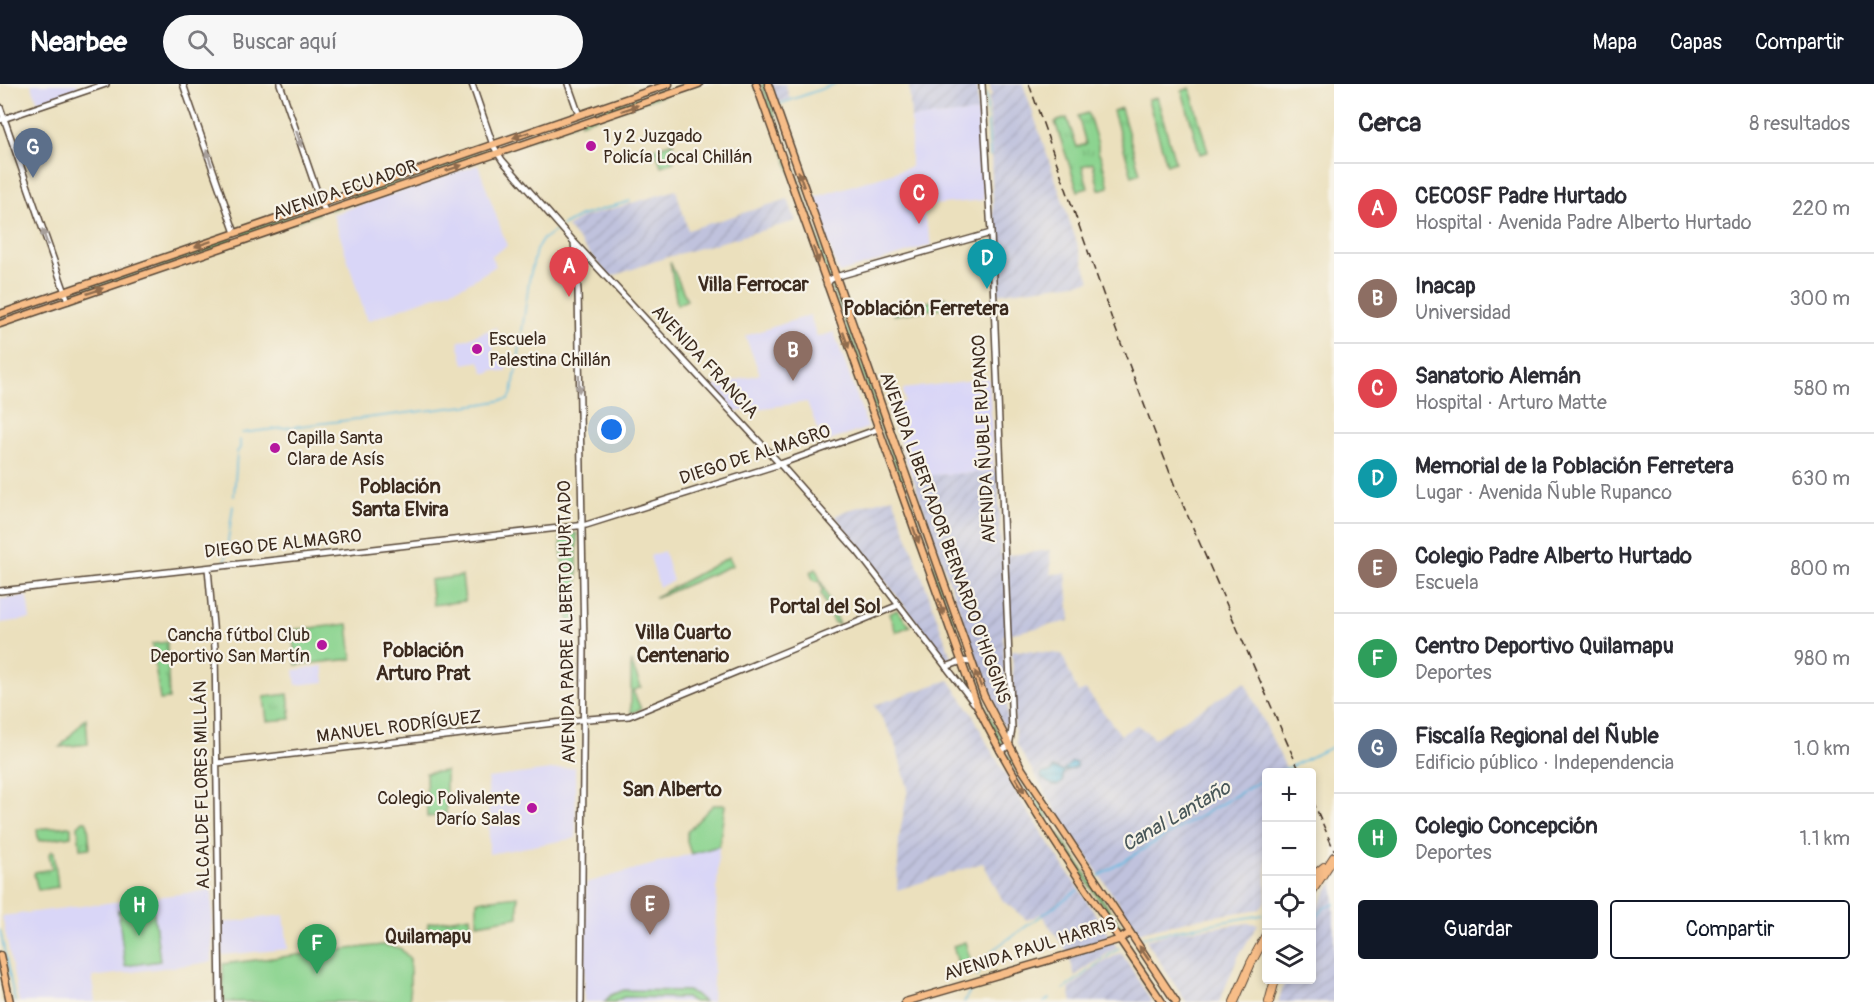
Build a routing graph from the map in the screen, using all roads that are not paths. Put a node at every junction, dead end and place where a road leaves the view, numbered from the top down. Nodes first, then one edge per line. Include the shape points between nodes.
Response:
1 (106, 84) edge
2 (183, 84) edge
3 (280, 84) edge
4 (472, 84) edge
5 (568, 84) edge
6 (669, 84) edge
7 (699, 84) edge
8 (756, 84) edge
9 (768, 84) edge
10 (982, 84) edge
11 (0, 107) edge
12 (579, 115) junction
13 (2, 120) edge
14 (574, 126) junction
15 (493, 145) junction
16 (497, 153) junction
17 (407, 174) junction
18 (401, 186) junction
19 (321, 203) junction
20 (326, 212) junction
21 (238, 232) junction
22 (991, 233) junction
23 (245, 240) junction
24 (574, 242) junction
25 (835, 277) junction
26 (827, 285) junction
27 (65, 292) junction
28 (841, 295) junction
29 (832, 298) junction
30 (68, 301) junction
31 (0, 314) edge
32 (0, 324) edge
33 (878, 429) junction
34 (780, 464) junction
35 (582, 526) junction
36 (932, 550) junction
37 (922, 552) junction
38 (208, 568) junction
39 (0, 591) edge
40 (899, 605) junction
41 (961, 662) junction
42 (971, 662) junction
43 (946, 667) junction
44 (978, 708) junction
45 (585, 720) junction
46 (1009, 746) junction
47 (1000, 751) junction
48 (217, 763) junction
49 (1058, 824) junction
50 (1049, 830) junction
51 (1332, 860) edge
52 (1312, 876) edge
53 (1316, 884) edge
54 (1130, 933) junction
55 (1121, 939) junction
56 (1262, 942) edge
57 (0, 955) edge
58 (1274, 984) edge
59 (10, 1002) edge
60 (220, 1002) edge
61 (581, 1002) edge
62 (905, 1002) edge
63 (1162, 1002) edge
64 (1176, 1002) edge
65 (1234, 1002) edge
66 (1269, 1002) edge

1 - 13 street
21 -> 2 street
3 -> 19 street
4 - 15 street, AVENIDA FRANCIA
5 - 12 street
6 - 12 main road, AVENIDA ECUADOR
14 -> 7 main road, AVENIDA ECUADOR
8 -> 26 main road, AVENIDA LIBERTADOR BERNARDO O'HIGGINS
25 -> 9 main road, AVENIDA LIBERTADOR BERNARDO O'HIGGINS
10 - 22 street, AVENIDA ÑUBLE RUPANCO
11 - 13 street
12 - 14 main road
12 -> 15 main road, AVENIDA ECUADOR
27 -> 13 street
14 - 16 main road, AVENIDA ECUADOR
15 - 16 street, AVENIDA FRANCIA
15 - 17 main road, AVENIDA ECUADOR
18 -> 16 main road, AVENIDA ECUADOR
16 - 24 street, AVENIDA FRANCIA
17 - 18 main road
17 - 19 main road, AVENIDA ECUADOR
18 - 20 main road, AVENIDA ECUADOR
19 - 20 street
19 - 21 main road, AVENIDA ECUADOR
20 - 23 main road, AVENIDA ECUADOR
21 - 23 main road via 246,234
21 -> 27 main road, AVENIDA ECUADOR
22 - 25 street
22 - 46 street, AVENIDA ÑUBLE RUPANCO via 1012,733
30 -> 23 main road, AVENIDA ECUADOR
24 - 34 street, AVENIDA FRANCIA
24 -> 35 street, AVENIDA PADRE ALBERTO HURTADO
25 - 26 street
25 - 28 main road, AVENIDA LIBERTADOR BERNARDO O'HIGGINS
26 - 29 main road, AVENIDA LIBERTADOR BERNARDO O'HIGGINS
27 - 30 street
27 - 31 main road, AVENIDA ECUADOR
28 - 29 main road
28 - 36 main road, AVENIDA LIBERTADOR BERNARDO O'HIGGINS
29 -> 33 main road, AVENIDA LIBERTADOR BERNARDO O'HIGGINS
30 - 32 main road, AVENIDA ECUADOR
33 - 34 street, DIEGO DE ALMAGRO
33 -> 37 main road, AVENIDA LIBERTADOR BERNARDO O'HIGGINS
34 - 35 street, DIEGO DE ALMAGRO
34 - 40 street, AVENIDA FRANCIA
35 - 38 street, DIEGO DE ALMAGRO
35 - 45 street, AVENIDA PADRE ALBERTO HURTADO
36 - 37 main road
36 - 42 main road, AVENIDA LIBERTADOR BERNARDO O'HIGGINS
37 -> 41 main road, AVENIDA LIBERTADOR BERNARDO O'HIGGINS
38 - 39 street, DIEGO DE ALMAGRO
38 - 48 street, ALCALDE FLORES MILLÁN via 215,648
40 - 43 street, AVENIDA FRANCIA
40 - 45 street, MANUEL RODRÍGUEZ via 635,714
41 - 42 street
41 - 43 street
41 - 44 main road, AVENIDA LIBERTADOR BERNARDO O'HIGGINS
46 -> 42 main road, AVENIDA LIBERTADOR BERNARDO O'HIGGINS
43 - 44 street, AVENIDA FRANCIA
44 - 47 main road, AVENIDA LIBERTADOR BERNARDO O'HIGGINS
45 - 48 street, MANUEL RODRÍGUEZ
45 - 61 street, AVENIDA PADRE ALBERTO HURTADO
46 - 47 street
46 - 49 main road, AVENIDA LIBERTADOR BERNARDO O'HIGGINS
47 -> 50 main road, AVENIDA LIBERTADOR BERNARDO O'HIGGINS
48 - 60 street, ALCALDE FLORES MILLÁN
49 - 50 main road
49 - 54 main road, AVENIDA LIBERTADOR BERNARDO O'HIGGINS
50 - 55 main road, AVENIDA LIBERTADOR BERNARDO O'HIGGINS
51 - 52 highway
51 - 53 highway
54 - 55 main road, AVENIDA PAUL HARRIS
64 -> 54 main road, AVENIDA LIBERTADOR BERNARDO O'HIGGINS
55 - 62 main road, AVENIDA PAUL HARRIS
55 - 63 main road, AVENIDA LIBERTADOR BERNARDO O'HIGGINS
56 - 65 highway
57 - 59 main road
58 - 66 highway

